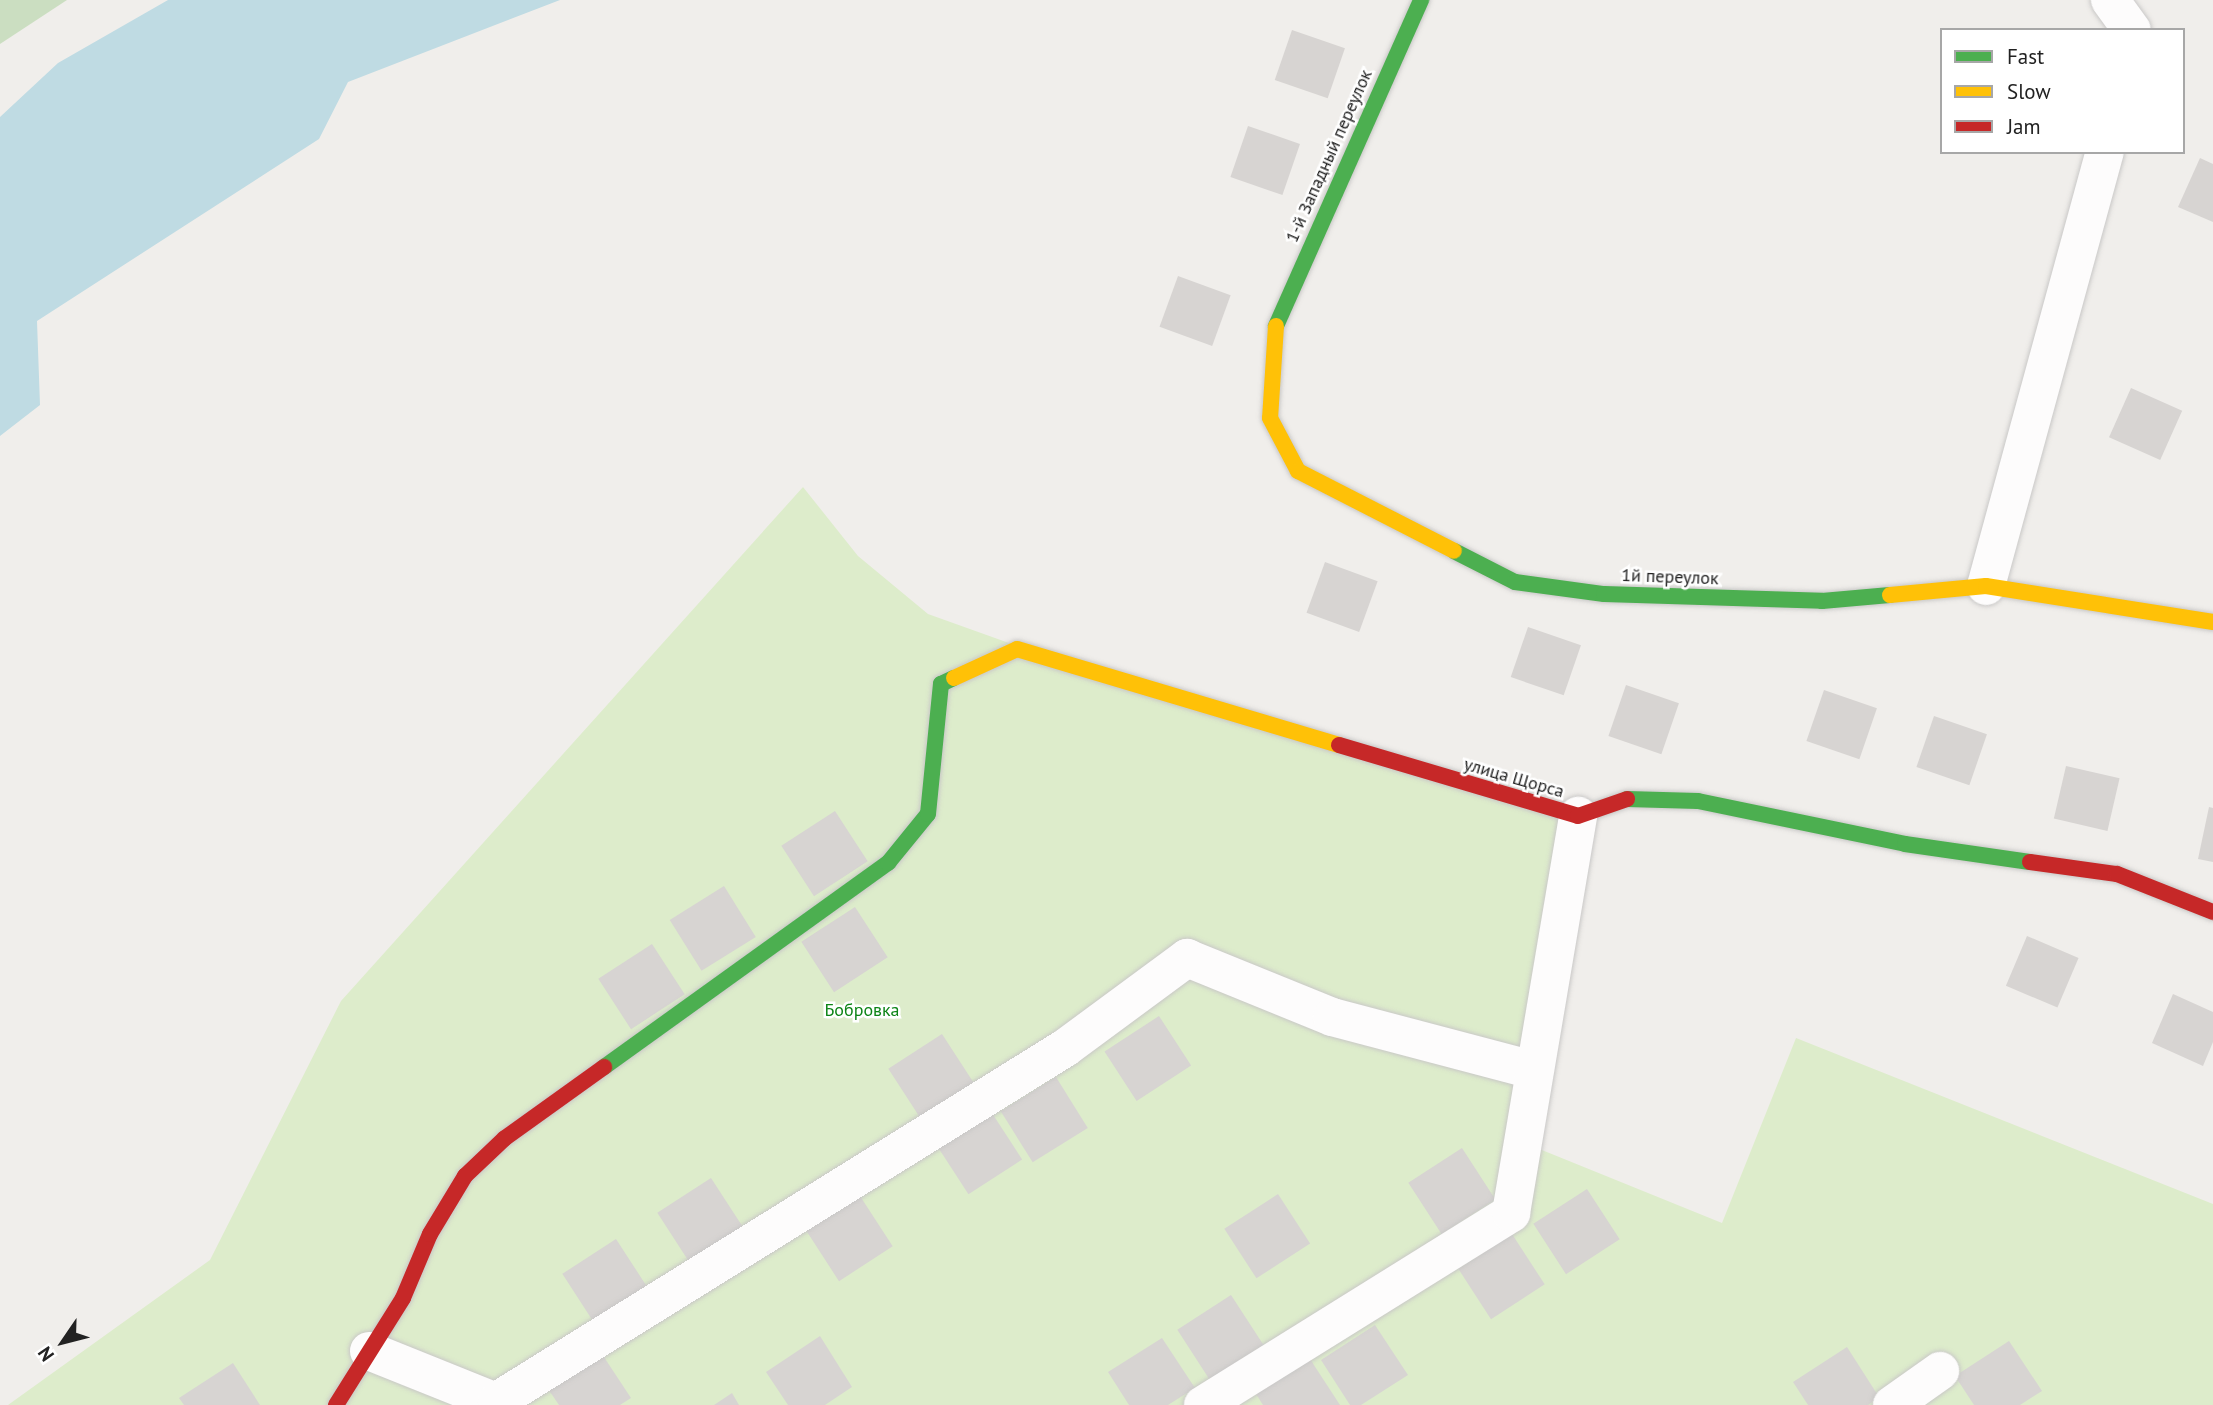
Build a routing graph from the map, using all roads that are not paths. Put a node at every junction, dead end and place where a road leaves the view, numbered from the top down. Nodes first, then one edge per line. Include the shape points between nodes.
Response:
1 (1421, 0) edge
2 (2109, 0) edge
3 (2130, 28) edge
4 (2104, 154) edge
5 (1275, 329) joint
6 (1986, 586) junction
7 (2213, 622) edge
8 (1578, 816) junction
9 (2213, 912) edge
10 (1533, 1070) junction
11 (369, 1351) junction
12 (1940, 1371) dead end
13 (500, 1403) edge
14 (336, 1405) edge
15 (1203, 1405) edge
16 (1892, 1405) edge

1 - 5 street, 1-й Западный переулок
2 - 3 street
4 - 6 street
5 - 6 street, 1й переулок via 1270,418 1298,471 1514,582 1604,594 1822,601
6 - 7 street, 1й переулок
8 - 9 street, улица Щорса via 1626,799 1698,802 1905,844 2117,874
8 - 10 street
8 - 11 street, улица Щорса via 1017,649 941,684 928,814 888,863 505,1138 466,1176 430,1234 403,1298
10 - 13 street via 1332,1017 1187,958 1065,1048
10 - 15 street via 1511,1213
11 - 13 street
11 - 14 street
12 - 16 street

